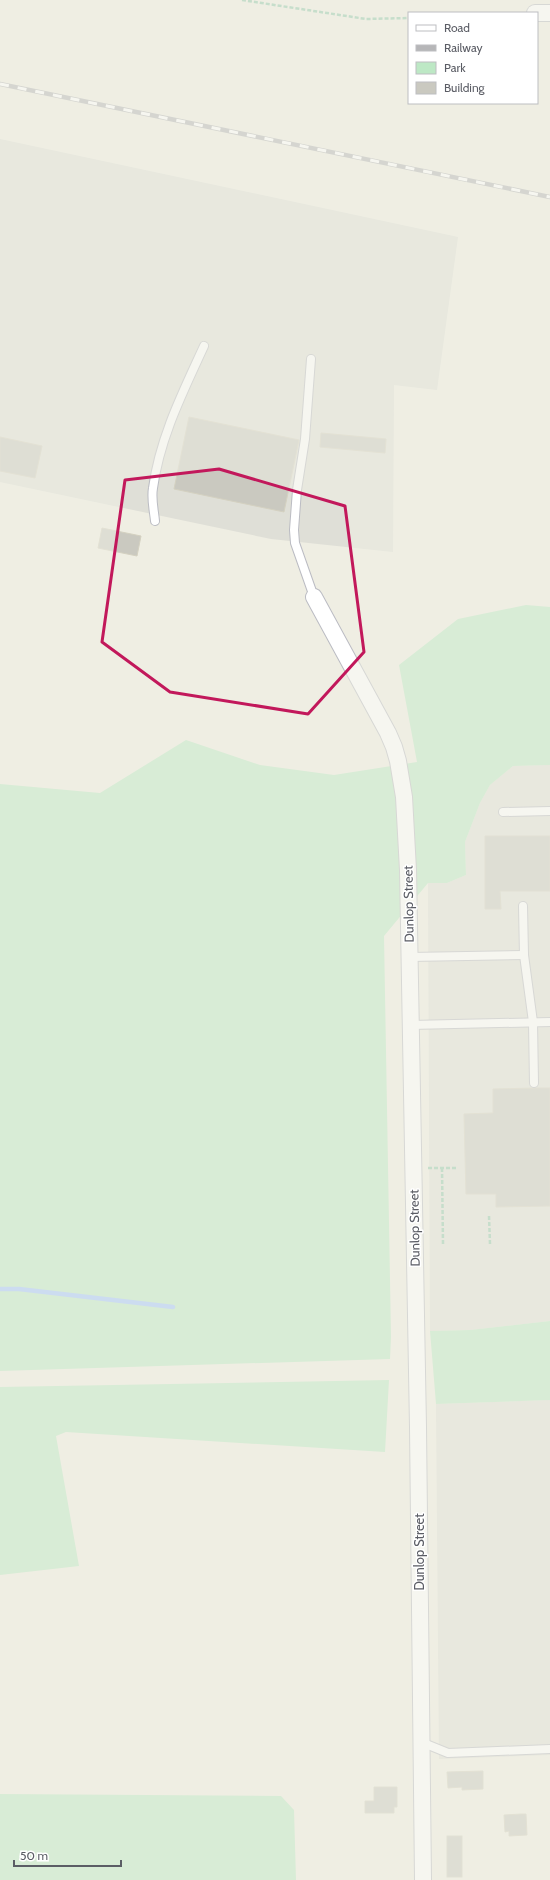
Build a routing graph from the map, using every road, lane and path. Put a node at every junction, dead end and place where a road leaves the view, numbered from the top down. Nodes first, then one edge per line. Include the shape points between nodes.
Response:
1 (242, 0) edge
2 (550, 12) edge
3 (538, 13) edge
4 (408, 18) edge
5 (204, 346) dead end
6 (312, 359) dead end
7 (155, 521) dead end
8 (314, 597) joint
9 (550, 811) edge
10 (503, 812) dead end
11 (523, 906) dead end
12 (524, 955) junction
13 (409, 957) junction
14 (533, 1022) junction
15 (550, 1022) edge
16 (410, 1025) junction
17 (534, 1083) dead end
18 (413, 1168) junction
19 (442, 1168) junction
20 (456, 1168) dead end
21 (489, 1216) dead end
22 (443, 1244) dead end
23 (490, 1244) dead end
24 (421, 1742) junction
25 (550, 1749) edge
26 (423, 1880) edge

1 - 4 path via 366,19
2 - 3 street
5 - 7 lane via 177,405 161,452 153,488
6 - 8 lane via 294,530 295,543
8 - 13 street, Dunlop Street via 388,733 398,761 405,817
9 - 10 lane
11 - 12 lane
12 - 13 lane
12 - 14 lane
13 - 16 street, Dunlop Street
14 - 15 lane
14 - 16 lane
14 - 17 lane
16 - 18 street, Dunlop Street
18 - 19 path
18 - 24 street, Dunlop Street
19 - 20 path
19 - 22 path
21 - 23 path
24 - 25 lane via 448,1753
24 - 26 street, Dunlop Street

